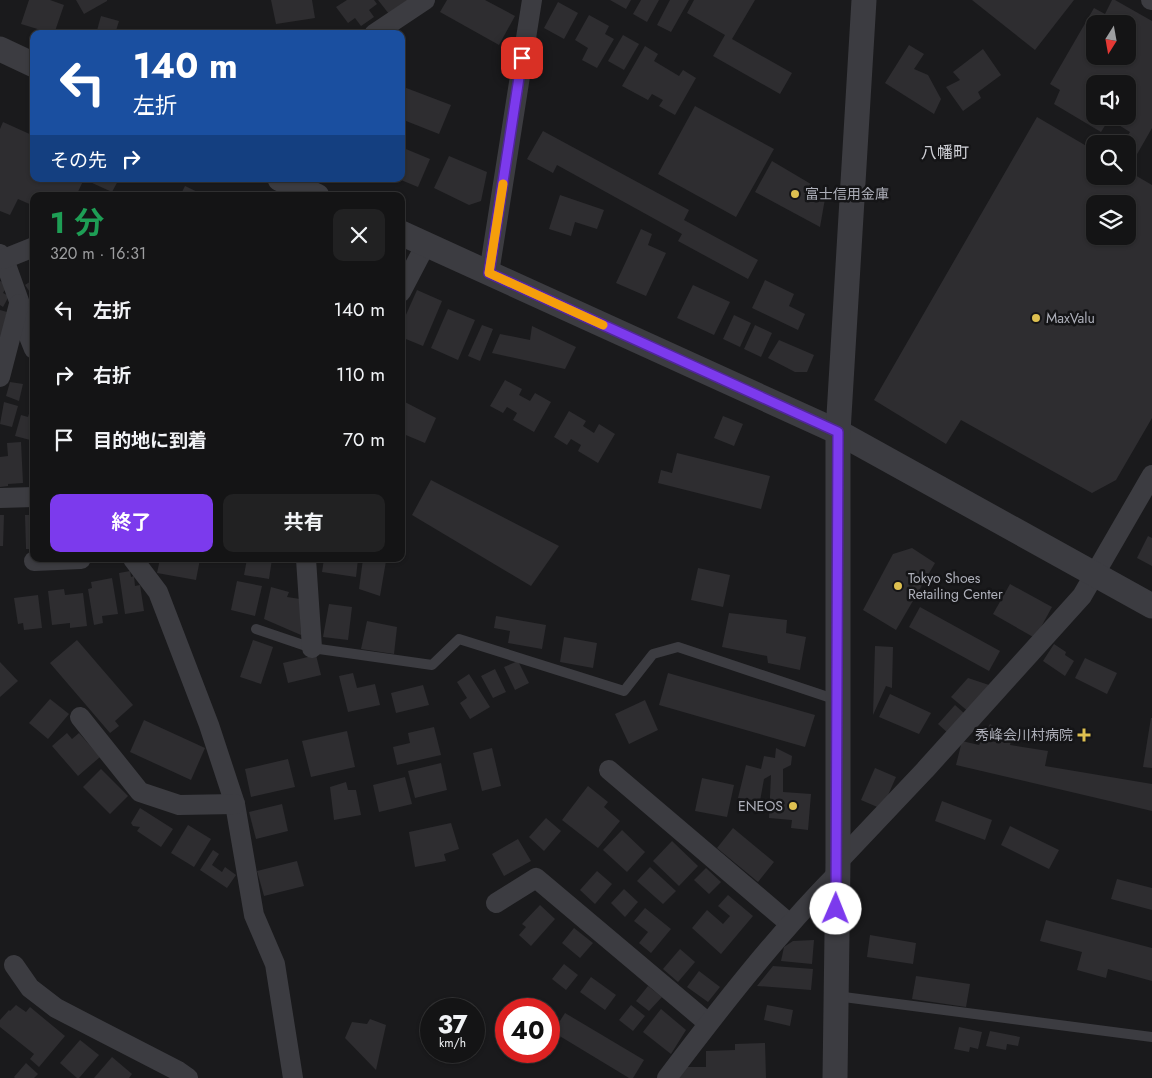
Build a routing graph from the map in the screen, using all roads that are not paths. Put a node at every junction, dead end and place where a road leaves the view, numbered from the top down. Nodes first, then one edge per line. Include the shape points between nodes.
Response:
1 (424, 0) edge
2 (532, 0) edge
3 (864, 0) edge
4 (380, 30) edge
5 (0, 49) edge
6 (30, 63) edge
7 (287, 182) edge
8 (308, 192) edge
9 (405, 235) edge
10 (426, 244) junction
11 (30, 248) edge
12 (2, 257) edge
13 (489, 273) junction
14 (405, 284) edge
15 (19, 301) junction
16 (30, 339) edge
17 (3, 355) edge
18 (0, 377) edge
19 (838, 432) junction
20 (1152, 475) edge
21 (30, 497) edge
22 (0, 498) edge
23 (135, 562) edge
24 (306, 562) edge
25 (1095, 575) junction
26 (1152, 606) edge
27 (256, 629) dead end
28 (312, 648) junction
29 (837, 700) junction
30 (80, 716) dead end
31 (609, 770) dead end
32 (235, 804) junction
33 (837, 868) junction
34 (496, 904) dead end
35 (790, 924) junction
36 (14, 965) dead end
37 (836, 996) junction
38 (708, 1023) junction
39 (1152, 1037) edge
40 (188, 1078) edge
41 (293, 1078) edge
42 (667, 1078) edge
43 (835, 1078) edge

1 - 4 street
2 - 13 street
3 - 19 street
5 - 6 street
7 - 8 street
9 - 10 street
10 - 13 street
10 - 14 street
11 - 12 street
12 - 15 street
13 - 19 street
15 - 16 street
15 - 17 street
17 - 18 street
19 - 25 street
19 - 29 street
20 - 25 street
21 - 22 street
23 - 32 street via 158,592 209,725
24 - 28 street
25 - 26 street
25 - 33 street via 1082,596
27 - 28 lane
28 - 29 lane via 432,665 459,639 624,691 653,654 678,647
29 - 33 street
30 - 32 street via 140,792 179,805
31 - 35 street
32 - 41 street via 254,914 275,964
33 - 35 street
33 - 37 street
34 - 38 street via 536,878
35 - 38 street
36 - 40 street via 30,988 56,1008
37 - 39 lane
37 - 43 street
38 - 42 street

